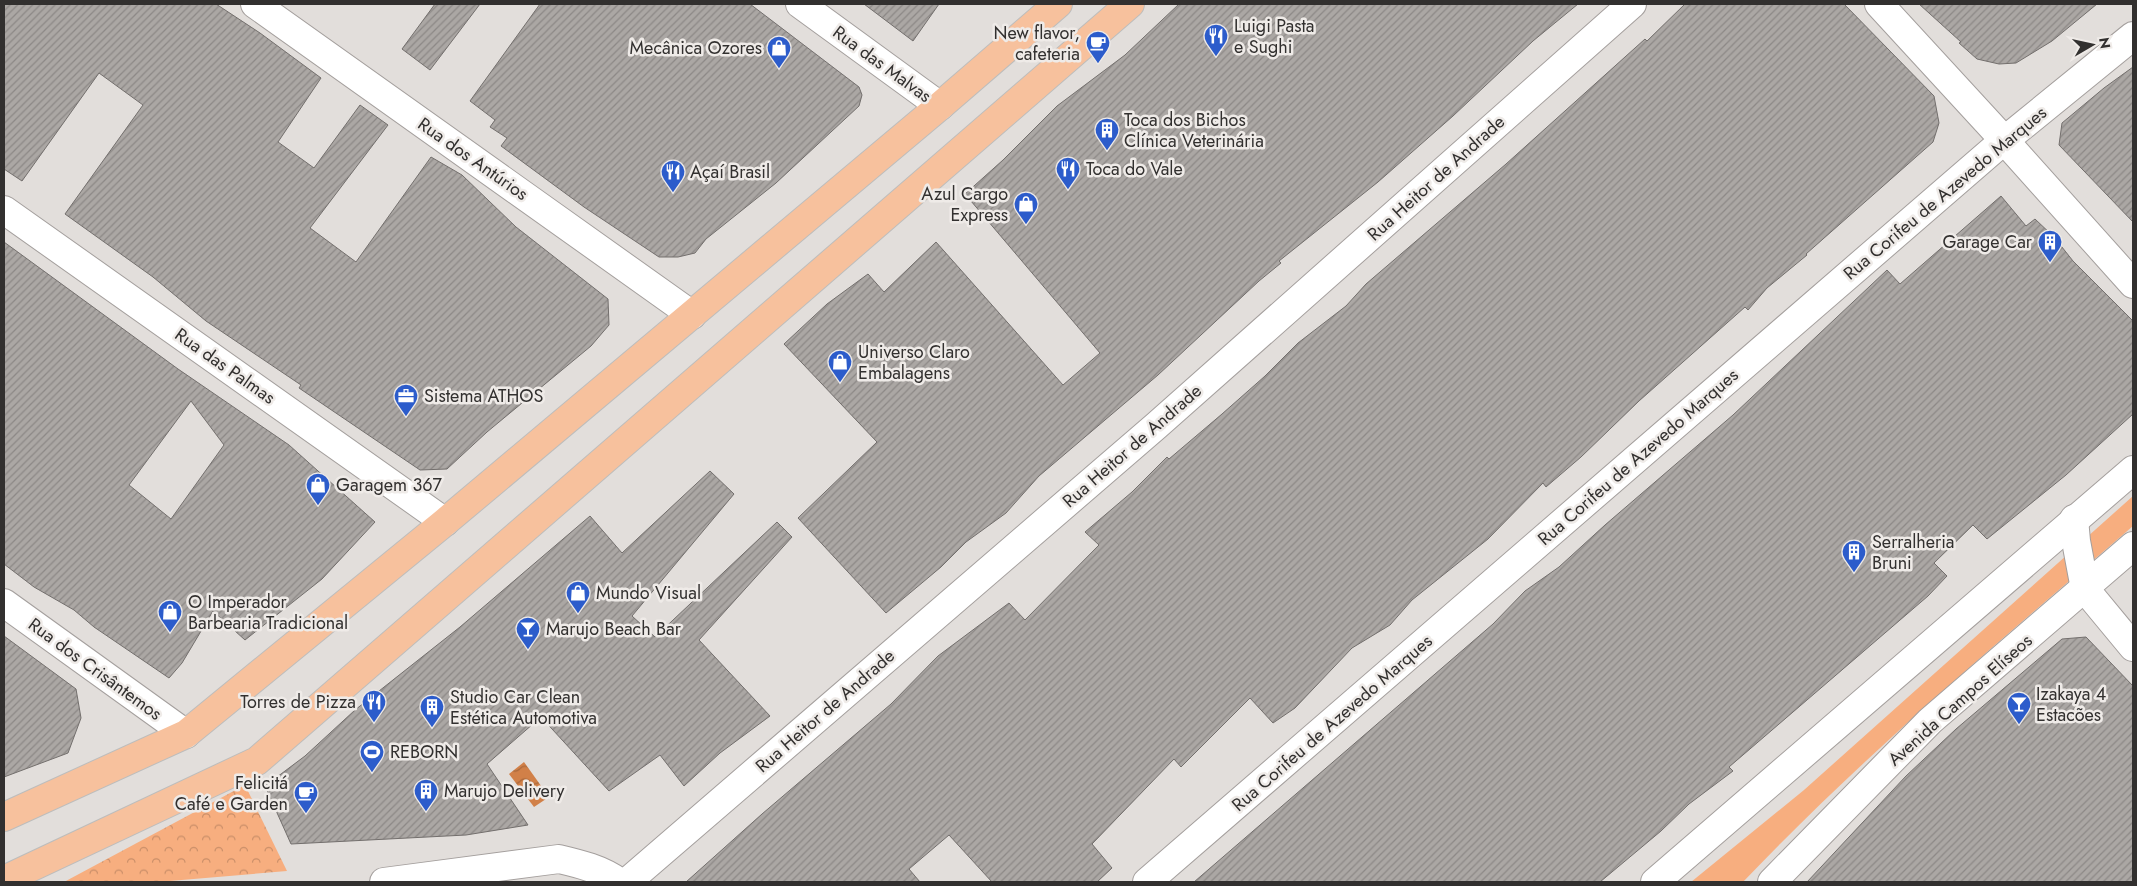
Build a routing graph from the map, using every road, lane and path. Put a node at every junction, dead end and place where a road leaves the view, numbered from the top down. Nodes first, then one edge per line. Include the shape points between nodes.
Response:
1 (255, 4) edge
2 (800, 4) edge
3 (1058, 4) edge
4 (1130, 4) edge
5 (1632, 4) edge
6 (1879, 4) edge
7 (2133, 36) edge
8 (940, 106) junction
9 (2006, 141) junction
10 (4, 210) edge
11 (2133, 284) edge
12 (692, 315) junction
13 (2133, 470) edge
14 (2074, 519) junction
15 (445, 522) junction
16 (2133, 546) edge
17 (2085, 588) junction
18 (4, 603) edge
19 (2133, 647) edge
20 (186, 734) junction
21 (4, 817) edge
22 (11, 880) edge
23 (384, 882) edge
24 (619, 882) edge
25 (627, 882) edge
26 (1147, 882) edge
27 (1654, 882) edge
28 (1772, 882) edge

1 - 12 street, Rua dos Antúrios
2 - 8 street, Rua das Malvas
3 - 8 main road
4 - 22 main road via 256,762
5 - 25 street, Rua Heitor de Andrade via 1156,426
6 - 9 street
7 - 9 street, Rua Corifeu de Azevedo Marques
8 - 12 main road
9 - 11 street
9 - 26 street, Rua Corifeu de Azevedo Marques via 1994,148
10 - 15 street, Rua das Palmas
12 - 15 main road
13 - 14 street
14 - 17 street
14 - 27 street
15 - 20 main road
16 - 17 street, Avenida Campos Elíseos
17 - 19 street
17 - 28 street, Avenida Campos Elíseos via 1930,722
18 - 20 street, Rua dos Crisântemos
20 - 21 main road
23 - 24 street via 559,859 582,864

